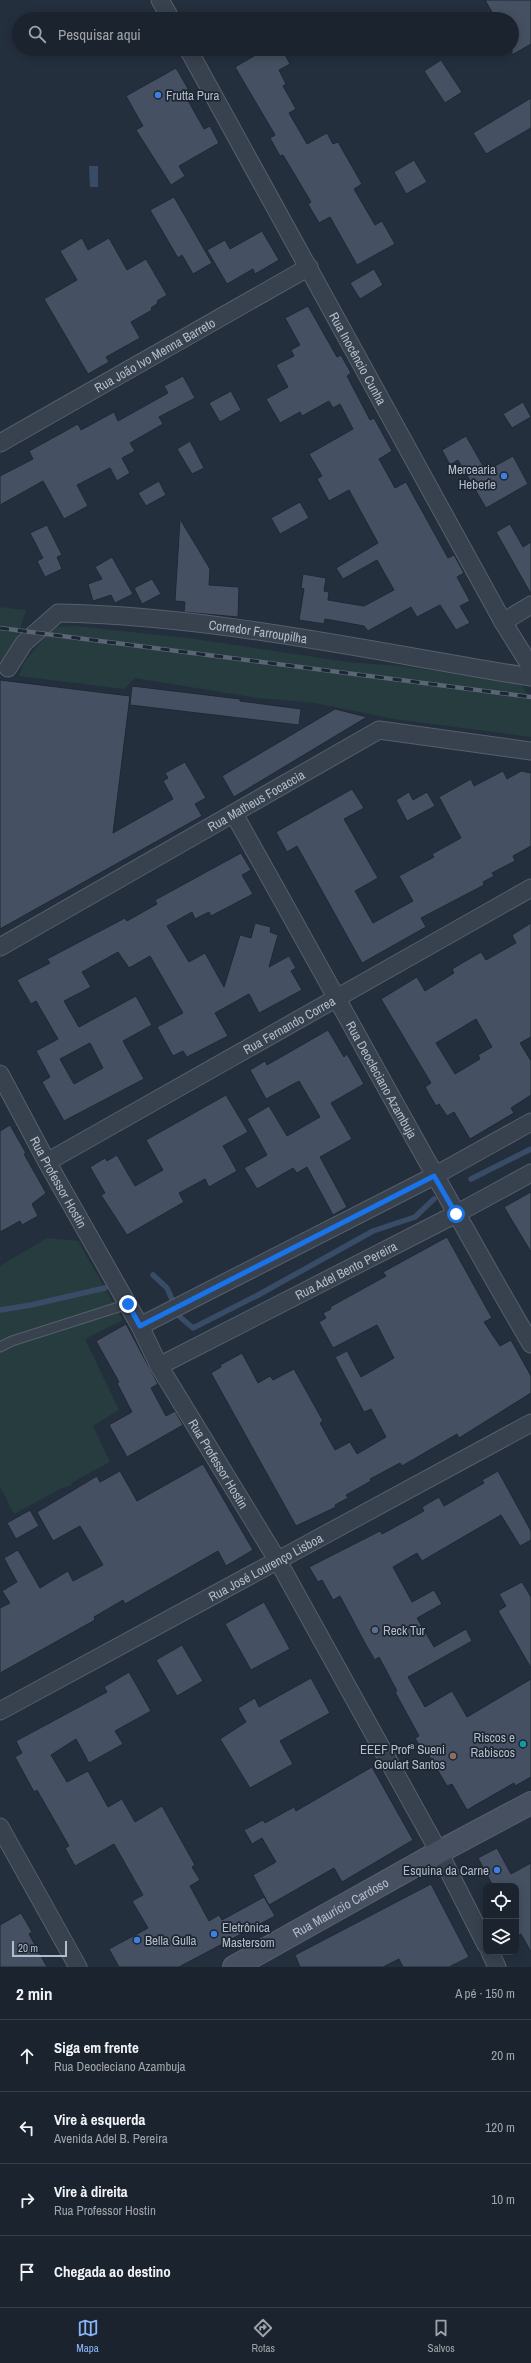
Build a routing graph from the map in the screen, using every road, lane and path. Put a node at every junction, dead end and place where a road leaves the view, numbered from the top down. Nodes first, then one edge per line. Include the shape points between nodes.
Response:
1 (160, 0) edge
2 (167, 12) edge
3 (192, 56) edge
4 (309, 267) junction
5 (0, 443) edge
6 (531, 605) edge
7 (503, 622) junction
8 (531, 667) edge
9 (8, 668) dead end
10 (531, 676) edge
11 (531, 751) edge
12 (234, 814) junction
13 (531, 888) edge
14 (0, 947) edge
15 (337, 997) junction
16 (0, 1074) edge
17 (531, 1122) edge
18 (46, 1162) junction
19 (531, 1173) edge
20 (434, 1176) junction
21 (456, 1214) junction
22 (128, 1304) junction
23 (140, 1326) junction
24 (531, 1344) edge
25 (0, 1347) edge
26 (160, 1366) junction
27 (531, 1423) edge
28 (278, 1561) junction
29 (0, 1711) edge
30 (531, 1803) edge
31 (0, 1827) edge
32 (439, 1852) junction
33 (483, 1938) edge
34 (492, 1955) edge
35 (78, 1967) edge
36 (234, 1967) edge
37 (498, 1967) edge

1 - 2 street
3 - 4 street, Rua Inocêncio Cunha
4 - 5 street, Rua João Ivo Menna Barreto
4 - 7 street, Rua Inocêncio Cunha
6 - 7 street
7 - 8 street, Rua Inocêncio Cunha
9 - 10 street, Corredor Farroupilha via 24,643 58,613 103,614 260,632
11 - 12 street, Rua Matheus Focaccia via 379,730
12 - 14 street, Rua Matheus Focaccia
12 - 15 street, Rua Deocleciano Azambuja
13 - 15 street, Rua Fernando Correa
15 - 18 street, Rua Fernando Correa
15 - 20 street, Rua Deocleciano Azambuja
16 - 18 street, Rua Professor Hostin
17 - 20 street
18 - 22 street, Rua Professor Hostin
19 - 21 street, Rua Adel Bento Pereira
20 - 21 street, Rua Deocleciano Azambuja
20 - 23 street
21 - 24 street, Rua Deocleciano Azambuja
21 - 26 street, Rua Adel Bento Pereira
22 - 23 street, Rua Professor Hostin
22 - 25 lane
23 - 26 street, Rua Professor Hostin
26 - 28 street, Rua Professor Hostin
27 - 28 street, Rua José Lourenço Lisboa
28 - 29 street, Rua José Lourenço Lisboa
28 - 32 street, Rua Professor Hostin
30 - 32 main road, Rua Maurício Cardoso
31 - 35 street
32 - 33 street, Rua Professor Hostin
32 - 36 main road, Rua Maurício Cardoso
34 - 37 street

